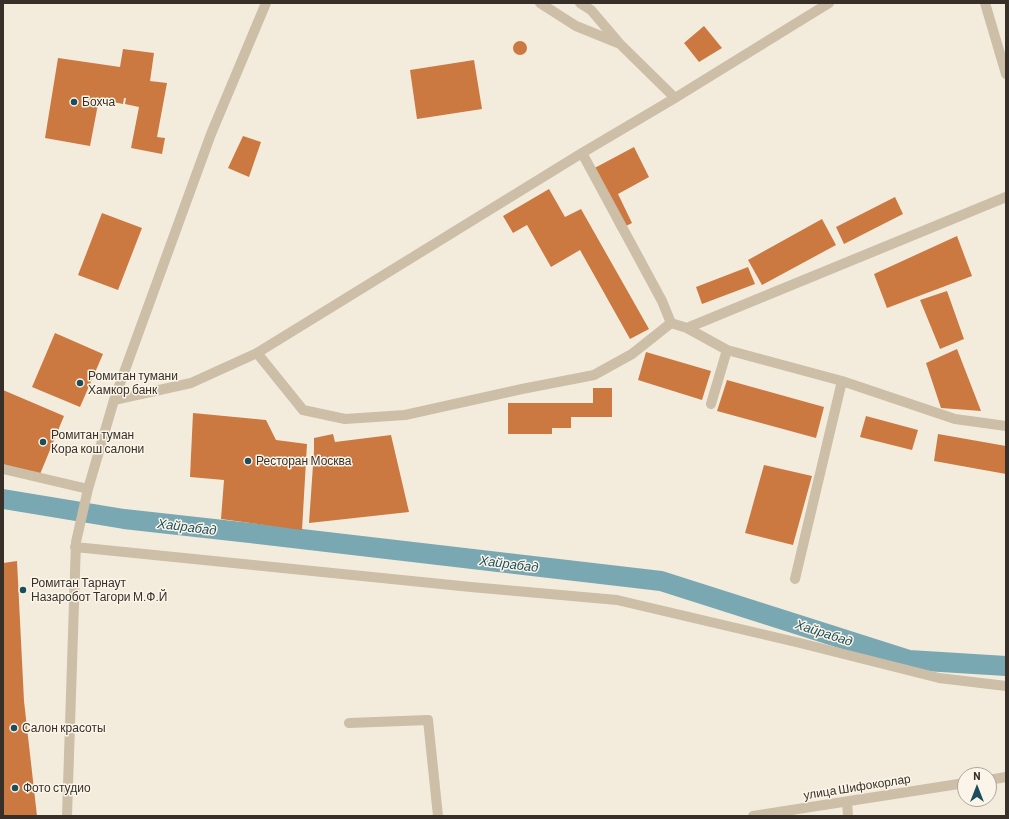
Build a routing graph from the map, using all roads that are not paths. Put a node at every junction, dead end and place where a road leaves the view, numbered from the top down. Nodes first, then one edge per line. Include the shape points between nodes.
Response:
1 (266, 3) edge
2 (540, 3) edge
3 (580, 3) edge
4 (829, 3) edge
5 (985, 3) edge
6 (620, 44) junction
7 (1006, 74) edge
8 (675, 98) junction
9 (582, 153) junction
10 (1006, 197) edge
11 (670, 323) junction
12 (687, 328) junction
13 (727, 350) junction
14 (257, 353) junction
15 (842, 382) junction
16 (114, 400) junction
17 (712, 404) dead end
18 (1006, 426) edge
19 (3, 469) edge
20 (87, 493) junction
21 (76, 545) junction
22 (795, 579) dead end
23 (1006, 686) edge
24 (349, 723) dead end
25 (957, 785) edge
26 (847, 802) junction
27 (67, 816) edge
28 (438, 816) edge
29 (752, 816) edge
30 (848, 816) edge

1 - 16 street via 210,134
2 - 6 street via 576,26
3 - 6 street via 591,10
4 - 8 street
5 - 7 street
6 - 8 street
8 - 9 street
9 - 11 street via 662,301
9 - 14 street
10 - 12 street
11 - 12 street
11 - 14 street via 632,354 594,375 406,415 345,419 303,410
12 - 13 street
13 - 15 street
13 - 17 street
14 - 16 street via 191,383
15 - 18 street via 955,419
15 - 22 street
16 - 20 street
19 - 20 street
20 - 21 street
21 - 23 street via 617,600 939,678
21 - 27 street
24 - 28 street via 428,720
25 - 26 street, улица Шифокорлар
26 - 29 street, улица Шифокорлар
26 - 30 street

